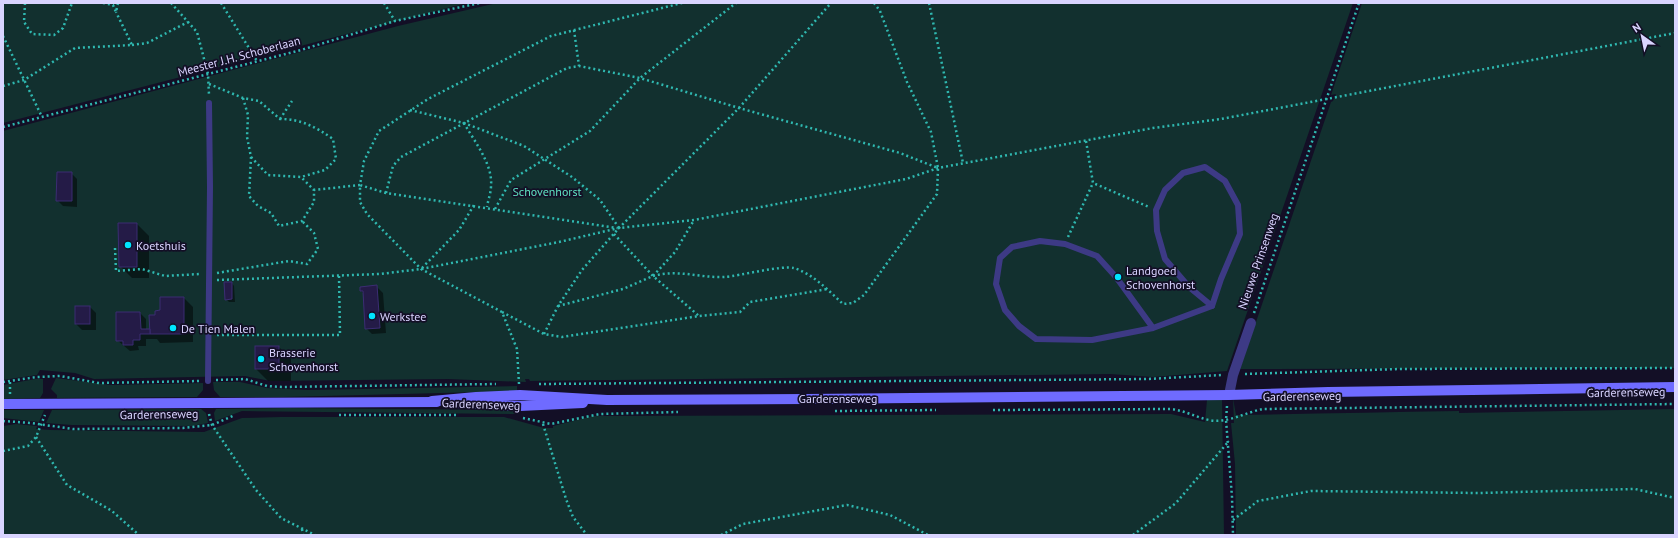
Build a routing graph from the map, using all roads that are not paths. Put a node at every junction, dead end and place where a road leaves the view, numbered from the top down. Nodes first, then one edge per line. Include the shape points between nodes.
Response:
1 (209, 103) road end
2 (1212, 306) junction
3 (1251, 323) road end
4 (1153, 328) junction
5 (208, 381) road end
6 (1675, 387) edge
7 (1229, 395) junction
8 (6, 401) edge

1 - 5 lane
2 - 2 lane via 1188,287 1165,259 1156,210 1165,190 1183,173 1205,167 1225,181 1238,205 1240,234
2 - 4 lane
3 - 7 street, Nieuwe Prinsenweg via 1233,375
4 - 4 lane via 1092,340 1036,339 1019,326 1005,310 996,284 1000,258 1012,248 1040,241 1065,244 1097,256 1116,277
6 - 7 main road, Garderenseweg
7 - 8 main road, Garderenseweg via 607,400 520,406 432,401

